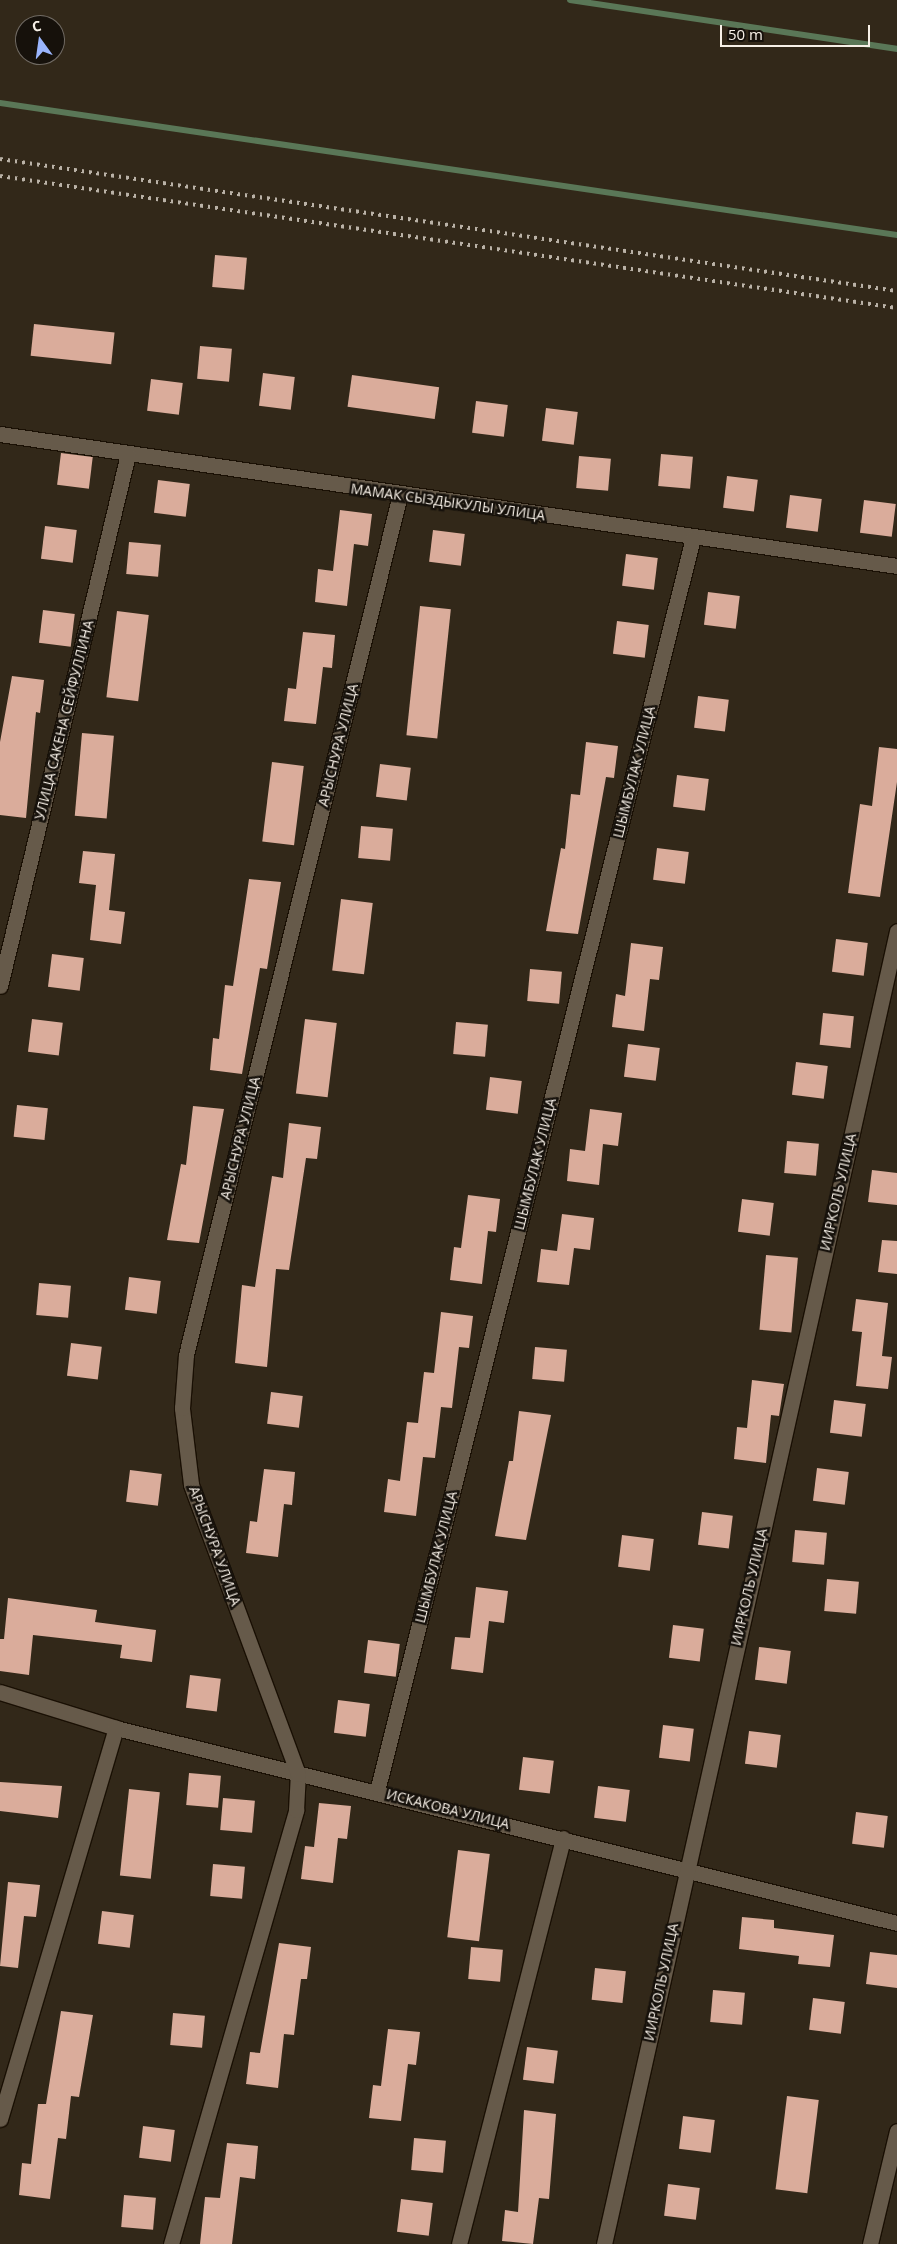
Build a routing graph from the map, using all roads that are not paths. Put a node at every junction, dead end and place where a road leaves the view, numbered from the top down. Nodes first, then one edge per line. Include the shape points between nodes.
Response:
1 (0, 434) edge
2 (128, 454) junction
3 (400, 495) junction
4 (693, 538) junction
5 (897, 566) edge
6 (897, 931) edge
7 (0, 986) edge
8 (0, 1692) edge
9 (116, 1728) junction
10 (298, 1774) junction
11 (377, 1791) junction
12 (563, 1838) junction
13 (686, 1869) junction
14 (897, 1923) edge
15 (0, 2118) edge
16 (897, 2131) edge
17 (171, 2244) edge
18 (459, 2244) edge
19 (604, 2244) edge
20 (870, 2244) edge

1 - 2 street, МАМАК СЫЗДЫКУЛЫ УЛИЦА
2 - 3 street, МАМАК СЫЗДЫКУЛЫ УЛИЦА
2 - 7 street, УЛИЦА САКЕНА СЕЙФУЛЛИНА
3 - 4 street, МАМАК СЫЗДЫКУЛЫ УЛИЦА
3 - 10 street, АРЫСНУРА УЛИЦА via 186,1355 182,1408 191,1484
4 - 5 street, МАМАК СЫЗДЫКУЛЫ УЛИЦА
4 - 11 street, ШЫМБУЛАК УЛИЦА
6 - 13 street, ИИРКОЛЬ УЛИЦА
8 - 9 street, ИСКАКОВА УЛИЦА
9 - 10 street, ИСКАКОВА УЛИЦА
9 - 15 street
10 - 11 street, ИСКАКОВА УЛИЦА
10 - 17 street via 296,1810
11 - 12 street, ИСКАКОВА УЛИЦА
12 - 13 street, ИСКАКОВА УЛИЦА
12 - 18 street
13 - 14 street, ИСКАКОВА УЛИЦА
13 - 19 street, ИИРКОЛЬ УЛИЦА
16 - 20 street

